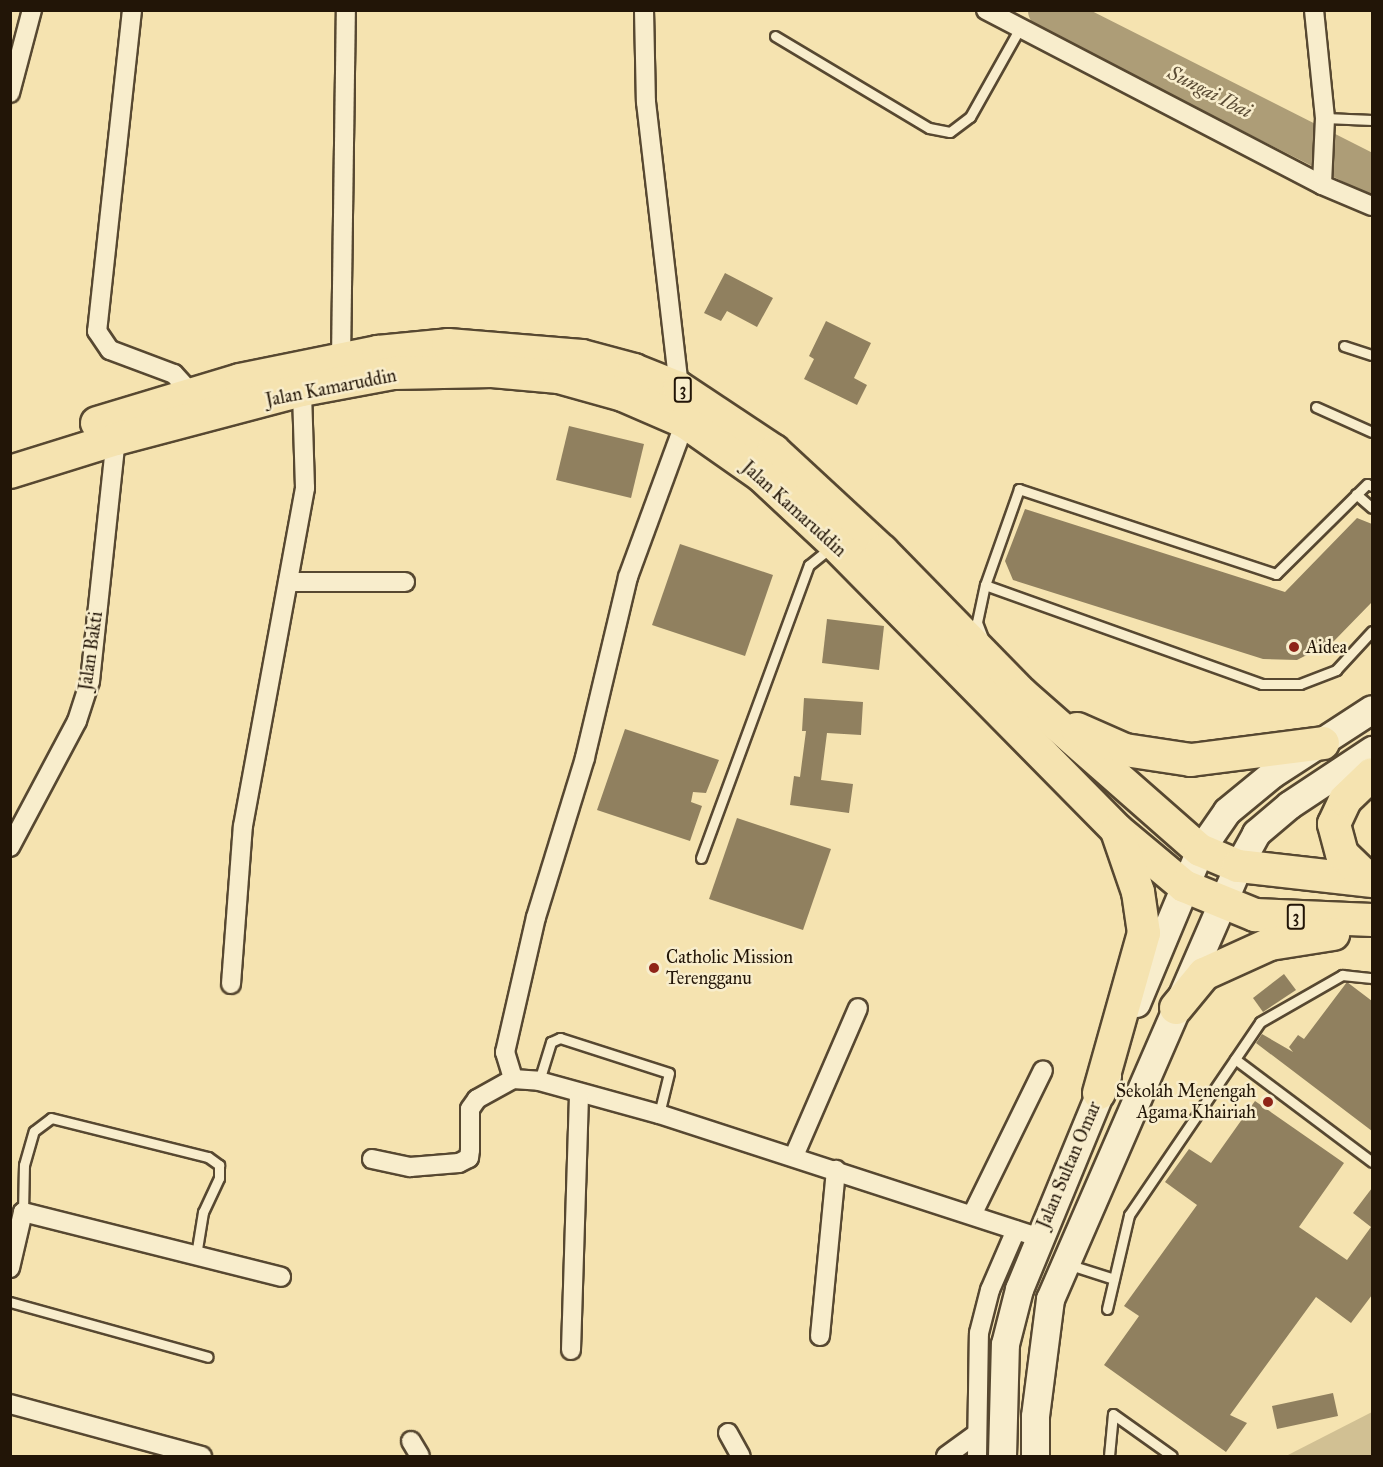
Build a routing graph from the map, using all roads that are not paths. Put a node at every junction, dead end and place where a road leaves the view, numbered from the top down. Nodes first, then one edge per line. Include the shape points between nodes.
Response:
1 (32, 10) edge
2 (132, 10) edge
3 (346, 10) edge
4 (644, 10) edge
5 (986, 10) edge
6 (1314, 10) edge
7 (1020, 28) junction
8 (775, 36) dead end
9 (10, 93) edge
10 (1324, 118) junction
11 (1372, 120) edge
12 (1322, 184) junction
13 (1372, 206) edge
14 (1344, 346) dead end
15 (1372, 355) edge
16 (341, 358) junction
17 (679, 388) junction
18 (302, 390) junction
19 (192, 394) junction
20 (1316, 406) dead end
21 (685, 422) junction
22 (1372, 432) edge
23 (116, 439) junction
24 (10, 450) edge
25 (10, 472) edge
26 (1372, 486) edge
27 (1356, 494) junction
28 (1372, 508) edge
29 (835, 544) junction
30 (288, 582) junction
31 (405, 582) dead end
32 (985, 585) junction
33 (1372, 631) edge
34 (994, 666) junction
35 (1021, 693) junction
36 (1372, 709) edge
37 (1323, 743) junction
38 (1372, 750) edge
39 (1372, 774) edge
40 (1117, 830) junction
41 (10, 847) edge
42 (1200, 850) junction
43 (701, 858) dead end
44 (1238, 866) junction
45 (1371, 881) edge
46 (1184, 886) junction
47 (1222, 902) junction
48 (1372, 920) edge
49 (1372, 931) edge
50 (1372, 978) edge
51 (231, 984) dead end
52 (858, 1008) dead end
53 (1176, 1008) junction
54 (1235, 1059) junction
55 (1043, 1070) dead end
56 (513, 1079) junction
57 (539, 1081) junction
58 (579, 1093) junction
59 (1099, 1093) junction
60 (659, 1114) junction
61 (794, 1156) junction
62 (372, 1159) dead end
63 (1372, 1162) edge
64 (836, 1170) junction
65 (23, 1212) junction
66 (972, 1215) junction
67 (1027, 1233) junction
68 (196, 1255) junction
69 (1065, 1263) junction
70 (10, 1268) edge
71 (281, 1277) dead end
72 (1114, 1278) junction
73 (10, 1302) edge
74 (1107, 1309) dead end
75 (820, 1336) dead end
76 (571, 1350) dead end
77 (208, 1358) dead end
78 (10, 1404) edge
79 (728, 1433) dead end
80 (975, 1434) junction
81 (202, 1456) edge
82 (741, 1456) edge
83 (946, 1456) edge
84 (977, 1456) edge
85 (1002, 1456) edge
86 (1035, 1456) edge
87 (1109, 1456) edge
88 (1172, 1456) edge

1 - 9 street
2 - 19 street via 97,331 110,350 174,374
3 - 16 street
4 - 17 street via 646,102
5 - 7 street
6 - 10 street
7 - 8 lane via 970,117 950,132 929,128
7 - 12 street
10 - 11 lane
10 - 12 street
12 - 13 street
14 - 15 lane
16 - 17 highway, Jalan Kamaruddin / 3 via 448,345 517,348 582,356
16 - 19 highway, Jalan Kamaruddin / 3
17 - 34 highway, Jalan Kamaruddin / 3 via 774,451 882,551
18 - 21 highway, Jalan Kamaruddin / 3 via 394,374 492,370 560,377 623,395
18 - 23 highway, Jalan Kamaruddin / 3
18 - 30 street via 305,488
19 - 24 highway, Jalan Kamaruddin / 3
20 - 22 lane
21 - 29 highway, Jalan Kamaruddin / 3 via 762,476
21 - 56 street via 628,577 585,758 536,917 505,1052
23 - 25 highway, Jalan Kamaruddin / 3
23 - 41 street, Jalan Bakti via 90,681 77,721
26 - 27 lane via 1367,484
27 - 28 lane
27 - 32 lane via 1276,574 1020,489
29 - 40 highway, Jalan Kamaruddin / 3
29 - 43 lane via 809,565
30 - 31 street
30 - 51 street via 243,826
32 - 33 lane via 1262,684 1300,684 1336,670
32 - 34 lane via 977,622
34 - 35 highway, Jalan Kamaruddin / 3
35 - 37 highway via 1085,734 1125,750 1191,760
35 - 42 highway, Jalan Kamaruddin / 3
36 - 37 main road, Jalan Sultan Omar
37 - 42 main road, Jalan Sultan Omar via 1272,774 1227,811
38 - 44 main road, Jalan Sultan Omar via 1264,826
39 - 45 highway via 1345,800 1334,824 1342,854
40 - 46 highway, Jalan Kamaruddin / 3
40 - 59 highway via 1138,892 1144,933
42 - 44 highway, 3
42 - 46 main road, Jalan Sultan Omar
44 - 45 highway, 3
44 - 47 main road, Jalan Sultan Omar
46 - 47 highway, Jalan Kamaruddin / 3
46 - 59 main road, Jalan Sultan Omar
47 - 48 highway, 3 via 1255,915
47 - 53 main road, Jalan Sultan Omar
49 - 53 highway via 1303,936 1270,944 1204,974
50 - 54 lane via 1342,975 1260,1022
52 - 61 street
53 - 69 main road, Jalan Sultan Omar
54 - 63 lane
54 - 72 lane via 1130,1215
55 - 66 street
56 - 57 street
56 - 62 street via 477,1099 470,1109 469,1158 459,1164 410,1167
57 - 58 street
57 - 60 lane via 551,1042 560,1038 669,1073
58 - 60 street
58 - 76 street
59 - 67 main road, Jalan Sultan Omar
60 - 61 street
61 - 64 street
64 - 66 street
64 - 75 street
65 - 68 street
65 - 68 lane via 24,1166 34,1131 51,1118 208,1158 219,1165 219,1178 203,1212
65 - 70 street
66 - 67 street
67 - 80 street via 990,1290 979,1333
67 - 85 main road, Jalan Sultan Omar via 1019,1289 1005,1344
68 - 71 street
69 - 72 lane
69 - 86 main road, Jalan Sultan Omar via 1050,1299 1042,1346
72 - 74 lane
73 - 77 lane
78 - 81 street
79 - 82 street
80 - 83 street
80 - 84 street
87 - 88 lane via 1113,1414

